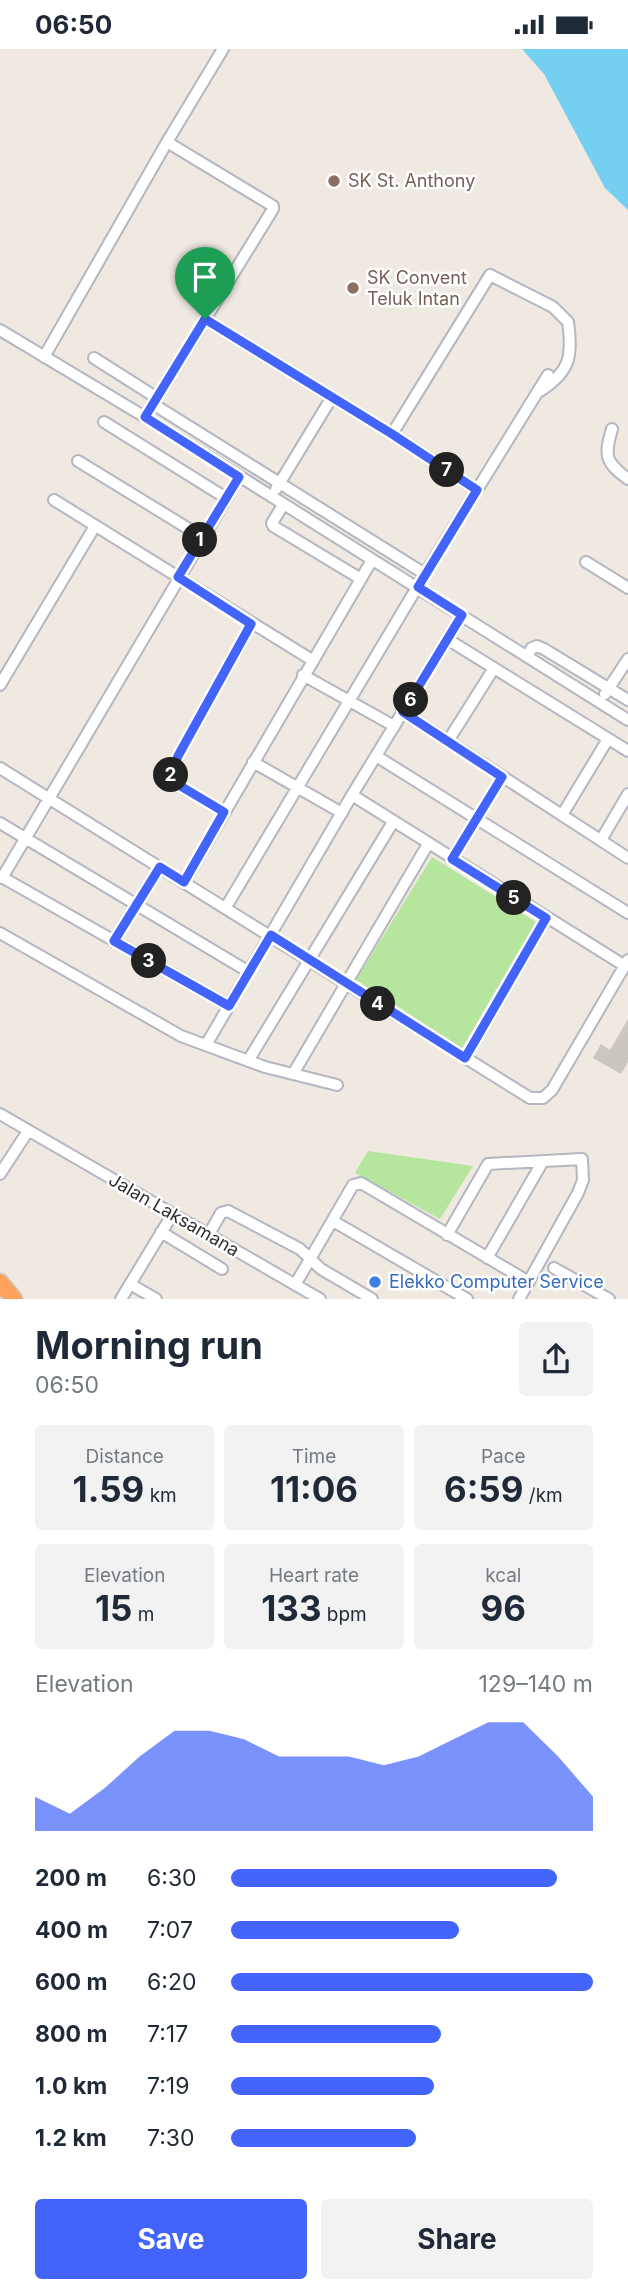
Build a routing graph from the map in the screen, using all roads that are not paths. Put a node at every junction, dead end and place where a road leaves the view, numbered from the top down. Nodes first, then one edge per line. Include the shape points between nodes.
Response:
1 (223, 49) edge
2 (167, 142) junction
3 (205, 319) junction
4 (0, 330) edge
5 (44, 357) junction
6 (94, 358) dead end
7 (548, 375) dead end
8 (537, 393) junction
9 (332, 397) junction
10 (155, 401) junction
11 (145, 417) junction
12 (104, 422) dead end
13 (612, 429) dead end
14 (392, 434) junction
15 (78, 461) dead end
16 (239, 477) junction
17 (628, 479) edge
18 (279, 483) junction
19 (477, 490) junction
20 (226, 498) junction
21 (271, 498) junction
22 (54, 500) dead end
23 (283, 505) junction
24 (96, 526) junction
25 (202, 537) junction
26 (372, 560) junction
27 (586, 562) dead end
28 (425, 574) junction
29 (178, 577) junction
30 (360, 579) junction
31 (418, 587) junction
32 (628, 588) edge
33 (462, 615) junction
34 (251, 624) junction
35 (447, 639) junction
36 (527, 656) junction
37 (628, 659) edge
38 (312, 660) junction
39 (494, 668) junction
40 (303, 675) junction
41 (0, 685) edge
42 (609, 688) junction
43 (628, 700) edge
44 (349, 701) junction
45 (601, 703) junction
46 (403, 712) junction
47 (628, 720) edge
48 (394, 726) junction
49 (608, 739) junction
50 (448, 741) junction
51 (628, 751) edge
52 (376, 756) junction
53 (253, 762) junction
54 (0, 768) edge
55 (502, 777) junction
56 (298, 787) junction
57 (628, 794) edge
58 (352, 795) junction
59 (48, 798) junction
60 (224, 812) junction
61 (342, 813) junction
62 (562, 815) junction
63 (477, 818) junction
64 (393, 822) junction
65 (0, 823) edge
66 (25, 838) junction
67 (601, 840) junction
68 (428, 844) junction
69 (628, 858) edge
70 (452, 859) junction
71 (160, 867) junction
72 (1, 877) edge
73 (184, 882) junction
74 (136, 905) junction
75 (226, 907) junction
76 (628, 913) edge
77 (546, 918) junction
78 (0, 933) edge
79 (271, 935) junction
80 (114, 941) junction
81 (310, 961) junction
82 (626, 963) edge
83 (248, 972) junction
84 (345, 983) junction
85 (229, 1006) junction
86 (206, 1045) junction
87 (465, 1058) junction
88 (248, 1061) junction
89 (293, 1074) junction
90 (337, 1085) dead end
91 (0, 1114) edge
92 (28, 1131) junction
93 (543, 1161) junction
94 (0, 1174) edge
95 (172, 1215) junction
96 (333, 1221) junction
97 (161, 1232) junction
98 (447, 1235) junction
99 (208, 1236) junction
100 (487, 1258) junction
101 (310, 1259) junction
102 (554, 1268) dead end
103 (222, 1269) dead end
104 (0, 1282) edge
105 (529, 1282) junction
106 (130, 1284) junction
107 (295, 1285) junction
108 (14, 1299) edge
109 (121, 1299) edge
110 (156, 1299) edge
111 (320, 1299) edge
112 (372, 1299) edge
113 (467, 1299) edge
114 (519, 1299) edge
115 (609, 1299) edge

1 - 2 street
2 - 3 street via 274,207
2 - 5 street
3 - 9 street
3 - 10 street
4 - 5 street
5 - 11 street
6 - 10 street
7 - 8 street
8 - 14 street via 565,371 568,322 553,307 490,275
8 - 19 street
9 - 14 street
9 - 18 street
10 - 11 street
10 - 18 street
11 - 16 street
12 - 20 street
13 - 17 street via 607,458
14 - 19 street
15 - 25 street
16 - 20 street
16 - 21 street
18 - 21 street
18 - 28 street
19 - 28 street
20 - 25 street
21 - 23 street
22 - 24 street
23 - 26 street
23 - 30 street via 273,526
24 - 29 street
24 - 41 street
25 - 29 street
26 - 30 street
26 - 31 street
27 - 32 street
28 - 31 street
29 - 34 street
29 - 59 street
30 - 38 street
31 - 33 street
31 - 44 street
33 - 35 street
33 - 36 street
34 - 38 street
34 - 60 street via 171,774 179,787
35 - 39 street
35 - 46 street
36 - 42 street via 537,646
36 - 45 street
37 - 42 street
38 - 40 street
39 - 49 street
39 - 50 street
40 - 44 street
40 - 53 street
42 - 43 street
42 - 45 street
44 - 48 street
44 - 56 street
45 - 47 street
46 - 48 street
46 - 50 street
48 - 52 street
49 - 51 street
49 - 62 street
50 - 55 street
52 - 58 street
52 - 63 street
53 - 56 street
53 - 60 street
54 - 59 street
55 - 62 street
55 - 63 street
56 - 61 street
56 - 75 street
57 - 67 street
58 - 61 street
58 - 64 street
59 - 66 street
59 - 71 street
60 - 73 street
61 - 79 street
62 - 67 street
63 - 70 street
63 - 76 street
64 - 68 street
64 - 81 street
65 - 66 street
66 - 72 street
66 - 74 street
67 - 69 street
68 - 70 street
68 - 84 street
70 - 77 street
71 - 73 street
71 - 74 street
72 - 80 street
73 - 75 street
74 - 80 street
74 - 83 street
75 - 79 street
77 - 82 street
77 - 87 street
78 - 86 street via 141,1015
79 - 81 street
79 - 83 street
80 - 85 street
81 - 84 street
81 - 88 street
82 - 87 street via 552,1090 542,1098 530,1098
83 - 85 street
84 - 87 street
84 - 89 street
85 - 86 street
86 - 88 street
88 - 89 street
89 - 90 street
91 - 92 street, Jalan Laksamana
92 - 94 street
92 - 95 street, Jalan Laksamana
93 - 98 street via 488,1164
93 - 100 street
93 - 105 street via 582,1160 583,1180
95 - 97 street
95 - 99 street, Jalan Laksamana
96 - 98 street via 353,1185 361,1183
96 - 101 street
96 - 113 street
97 - 103 street
97 - 106 street
98 - 100 street
99 - 101 street via 221,1213 228,1211 300,1249
99 - 107 street, Jalan Laksamana
100 - 105 street
101 - 107 street
101 - 112 street
102 - 115 street
104 - 108 highway
105 - 114 street
106 - 109 street
106 - 110 street
107 - 111 street, Jalan Laksamana

